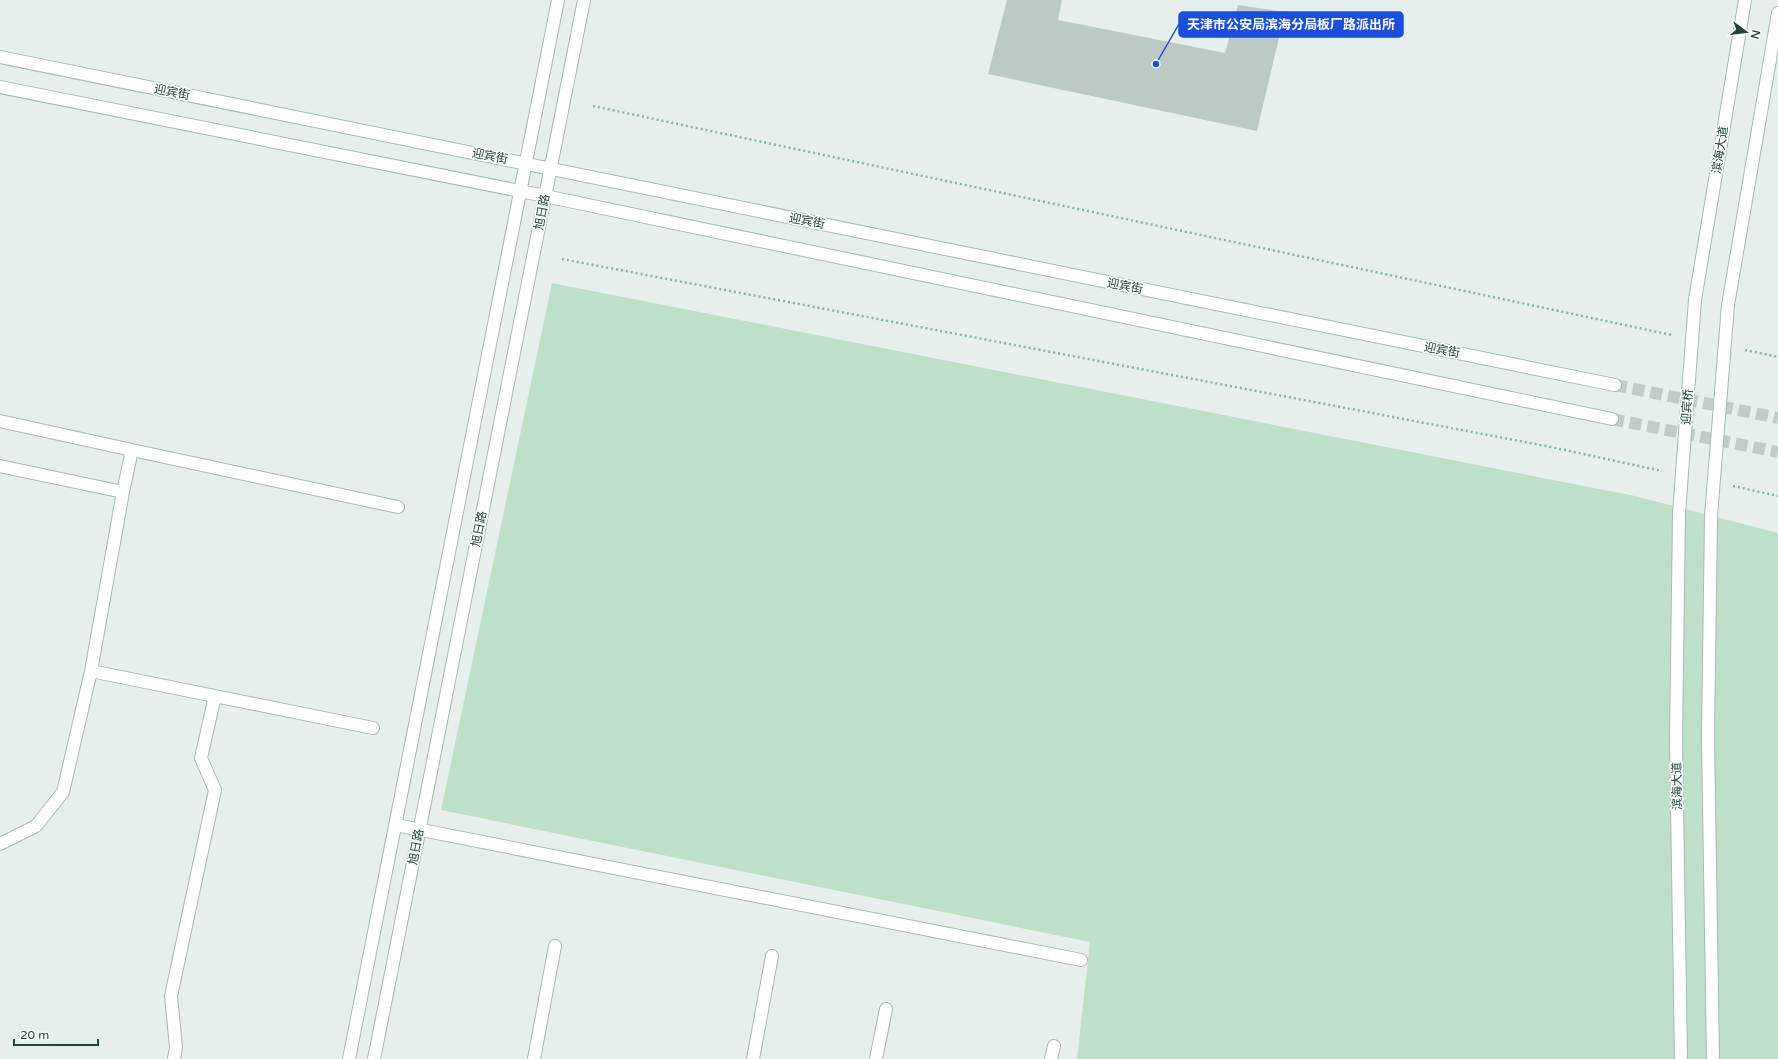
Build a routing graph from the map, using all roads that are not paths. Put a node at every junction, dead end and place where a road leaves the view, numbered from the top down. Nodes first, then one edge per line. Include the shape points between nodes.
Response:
1 (558, 0) edge
2 (584, 0) edge
3 (1745, 0) edge
4 (1778, 13) edge
5 (0, 57) edge
6 (0, 87) edge
7 (526, 163) junction
8 (551, 168) junction
9 (521, 191) junction
10 (545, 196) junction
11 (1695, 300) joint
12 (1615, 385) tunnel mouth
13 (1612, 419) tunnel mouth
14 (0, 421) edge
15 (132, 450) junction
16 (0, 466) edge
17 (123, 492) junction
18 (398, 507) dead end
19 (1679, 513) joint
20 (91, 671) junction
21 (215, 696) junction
22 (373, 728) dead end
23 (396, 825) junction
24 (419, 829) junction
25 (0, 844) edge
26 (555, 946) dead end
27 (772, 956) dead end
28 (1081, 960) dead end
29 (886, 1009) dead end
30 (1054, 1046) dead end
31 (174, 1059) edge
32 (349, 1059) edge
33 (374, 1059) edge
34 (534, 1059) edge
35 (753, 1059) edge
36 (876, 1059) edge
37 (1051, 1059) edge
38 (1681, 1059) edge
39 (1713, 1059) edge

1 - 7 main road, 旭日路
2 - 8 main road, 旭日路
3 - 11 main road, 滨海大道
4 - 39 main road, bridge via 1728,305 1711,516 1708,737
5 - 7 main road, 迎宾街
6 - 9 main road
7 - 8 main road, 迎宾街
7 - 9 main road, 旭日路
8 - 10 main road, 旭日路
8 - 12 main road, 迎宾街
9 - 10 main road
9 - 23 main road, 旭日路
10 - 13 main road
10 - 24 main road, 旭日路
11 - 19 main road, 迎宾桥, bridge
14 - 15 main road
15 - 17 main road
15 - 18 main road
16 - 17 main road
17 - 20 main road
19 - 38 main road, 滨海大道 via 1676,740
20 - 21 main road
20 - 25 main road via 63,792 36,826
21 - 22 main road
21 - 31 main road via 201,758 215,790 171,996 176,1047
23 - 24 main road
23 - 32 main road, 旭日路
24 - 28 main road
24 - 33 main road, 旭日路
26 - 34 main road
27 - 35 main road
29 - 36 main road
30 - 37 main road

